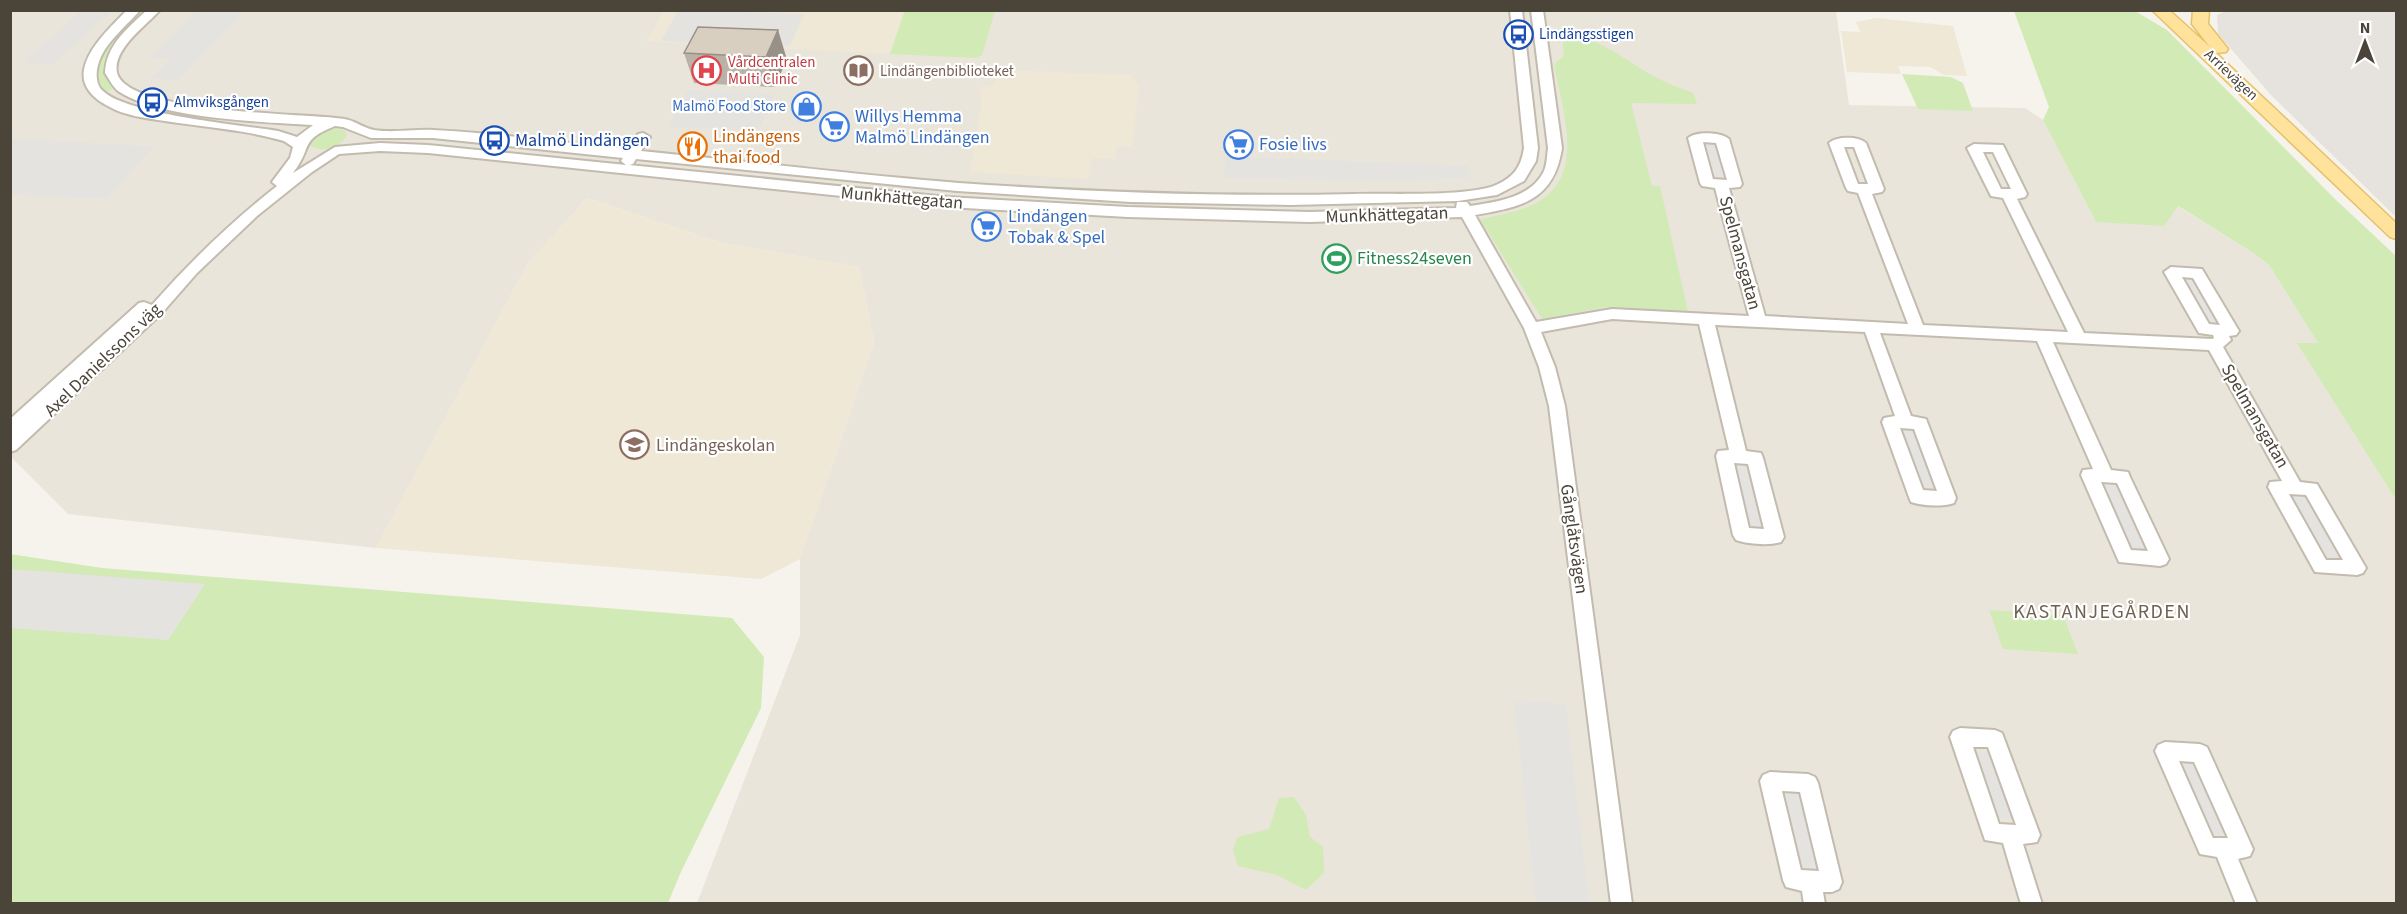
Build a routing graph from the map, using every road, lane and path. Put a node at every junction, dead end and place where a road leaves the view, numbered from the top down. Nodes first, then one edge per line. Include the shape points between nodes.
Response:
1 (134, 10) edge
2 (154, 10) edge
3 (1516, 10) edge
4 (1537, 10) edge
5 (2159, 10) edge
6 (2200, 10) edge
7 (333, 123) junction
8 (355, 128) junction
9 (643, 137) dead end
10 (2302, 141) junction
11 (300, 147) junction
12 (337, 151) junction
13 (632, 155) junction
14 (623, 170) junction
15 (1721, 184) dead end
16 (1863, 189) dead end
17 (2008, 194) dead end
18 (1458, 196) junction
19 (1466, 212) junction
20 (252, 213) junction
21 (2397, 233) edge
22 (192, 269) junction
23 (1706, 320) junction
24 (1759, 323) junction
25 (1532, 328) junction
26 (1871, 329) junction
27 (1918, 331) junction
28 (2043, 337) junction
29 (2079, 338) junction
30 (1905, 422) junction
31 (10, 429) edge
32 (10, 446) edge
33 (1739, 457) junction
34 (2105, 476) junction
35 (2295, 488) junction
36 (2010, 834) junction
37 (2223, 848) junction
38 (1810, 881) junction
39 (1622, 903) edge
40 (1815, 903) edge
41 (2032, 903) edge
42 (2247, 903) edge

1 - 11 street, Munkhättegatan via 97,51 90,69 91,84 101,98 139,113 278,135
2 - 7 street, Munkhättegatan via 124,40 112,59 112,77 124,91 153,102 195,110
3 - 18 street, Munkhättegatan via 1532,148 1529,161 1519,178 1508,185
4 - 19 street, Munkhättegatan via 1555,148 1552,169 1537,189 1525,197 1494,208
5 - 10 main road, Arrievägen
6 - 10 main road, Arrievägen via 2204,31
7 - 8 street, Munkhättegatan
7 - 11 street via 309,132
8 - 12 street via 354,137
8 - 13 street, Munkhättegatan via 378,135 433,134
9 - 13 street
10 - 21 main road, Arrievägen
11 - 12 street, Munkhättegatan via 314,156
11 - 20 street, Axel Danielssons väg via 292,167
12 - 14 street, Munkhättegatan via 400,147
12 - 20 street, Axel Danielssons väg via 307,169
13 - 14 street
13 - 18 street, Munkhättegatan via 908,183 1131,196 1290,200
14 - 19 street, Munkhättegatan via 926,201 1128,212 1310,217
15 - 24 street, Spelmansgatan
16 - 27 street
17 - 29 street
18 - 19 street, Gånglåtsvägen
19 - 25 street, Gånglåtsvägen
20 - 22 street, Axel Danielssons väg
22 - 31 street, Axel Danielssons väg via 146,305
22 - 32 street, Axel Danielssons väg via 158,309
23 - 24 street, Spelmansgatan
23 - 25 street, Spelmansgatan via 1612,314
23 - 33 street
24 - 26 street, Spelmansgatan
25 - 39 street, Gånglåtsvägen via 1557,406
26 - 27 street, Spelmansgatan
26 - 30 street
27 - 28 street, Spelmansgatan
28 - 29 street, Spelmansgatan
28 - 34 street
29 - 35 street, Spelmansgatan via 2216,337
30 - 30 street via 1890,422 1917,497 1948,498 1920,423
33 - 33 street via 1724,456 1742,536 1775,537 1755,458
34 - 34 street via 2089,475 2125,557 2160,559 2122,477
35 - 35 street, Spelmansgatan via 2276,487 2321,567 2358,568 2312,489
36 - 36 street via 2030,834 1995,739 1960,737 1992,833
36 - 41 street
37 - 37 street via 2243,849 2200,753 2165,751 2206,847
37 - 42 street
38 - 38 street via 1832,882 1808,783 1770,781 1792,880
38 - 40 street

